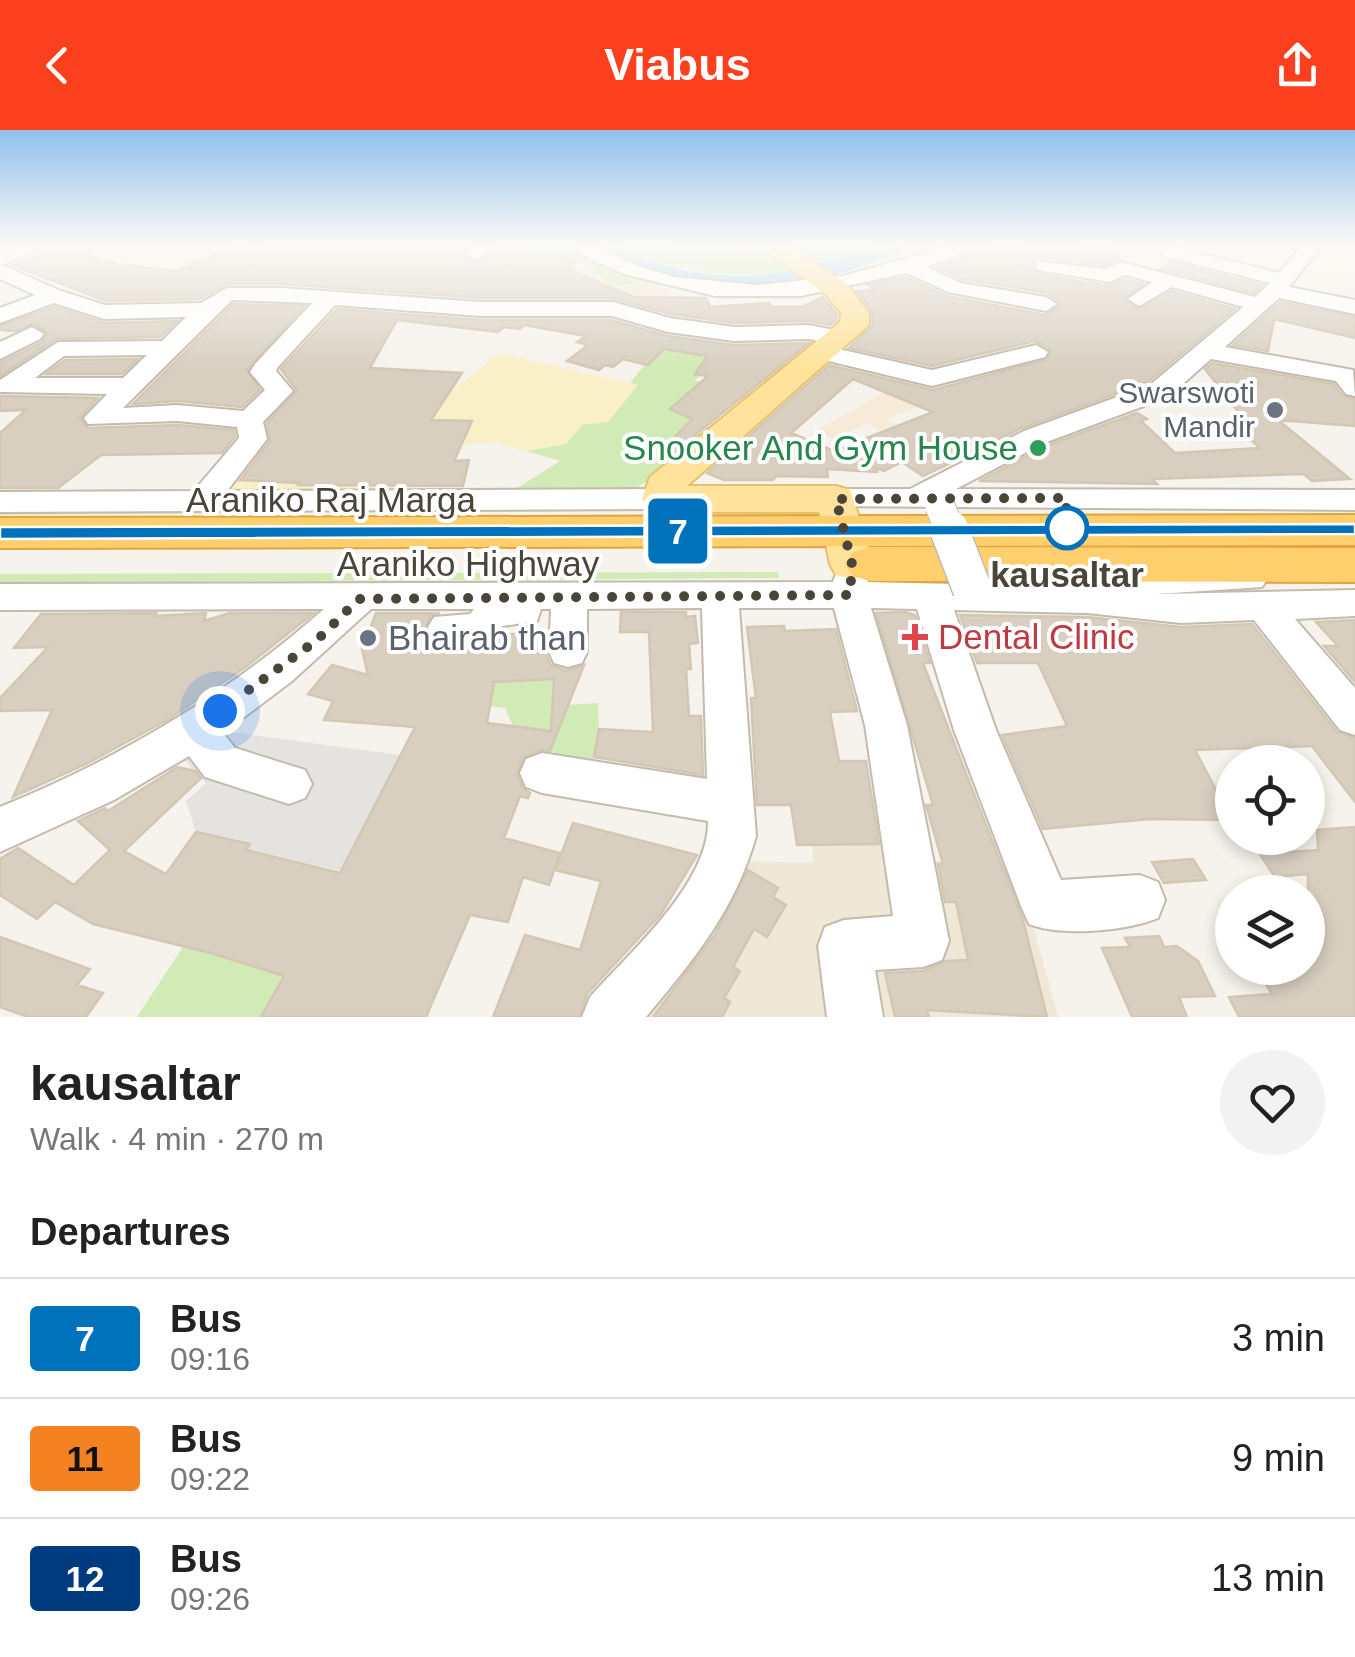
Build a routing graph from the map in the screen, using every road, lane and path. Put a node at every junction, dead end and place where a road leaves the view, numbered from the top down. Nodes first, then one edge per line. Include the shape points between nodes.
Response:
1 (34, 287) edge
2 (692, 287) edge
3 (802, 287) edge
4 (832, 287) edge
5 (953, 287) edge
6 (1157, 287) edge
7 (1286, 287) edge
8 (1327, 287) edge
9 (183, 291) dead end
10 (53, 296) junction
11 (330, 297) junction
12 (1139, 299) dead end
13 (1046, 304) dead end
14 (1355, 307) edge
15 (206, 310) junction
16 (161, 312) junction
17 (0, 316) edge
18 (32, 334) dead end
19 (833, 345) junction
20 (165, 348) junction
21 (1208, 351) junction
22 (0, 352) edge
23 (1036, 352) dead end
24 (5, 386) edge
25 (127, 386) junction
26 (1355, 388) edge
27 (250, 420) junction
28 (662, 499) junction
29 (204, 500) junction
30 (1355, 500) edge
31 (0, 502) edge
32 (1355, 528) edge
33 (0, 533) edge
34 (845, 547) junction
35 (945, 554) junction
36 (0, 563) edge
37 (1355, 566) edge
38 (720, 596) junction
39 (0, 598) edge
40 (359, 599) junction
41 (570, 602) junction
42 (1355, 603) edge
43 (1265, 610) junction
44 (448, 627) dead end
45 (568, 652) dead end
46 (1355, 718) edge
47 (193, 729) junction
48 (542, 773) dead end
49 (290, 784) dead end
50 (731, 804) junction
51 (0, 830) edge
52 (1140, 900) dead end
53 (610, 1017) edge
54 (855, 1017) edge

1 - 10 street
2 - 3 street via 752,294
4 - 19 main road via 857,319
5 - 13 street
6 - 12 street
7 - 21 street
8 - 14 street
9 - 16 street
10 - 16 street via 91,310
10 - 17 street
11 - 15 street via 227,294
11 - 19 street via 481,309 613,309 734,334 809,332
11 - 27 street via 267,364 263,372 280,391
15 - 16 street
15 - 20 street
18 - 22 street
19 - 23 street via 932,378
19 - 28 main road via 664,486
20 - 24 street via 58,349
20 - 25 street
21 - 26 street via 1344,375
21 - 35 street via 1159,391 1034,437
24 - 25 street
25 - 27 street via 98,418 177,413
27 - 29 street via 253,439
28 - 29 street, Araniko Raj Marga
28 - 34 main road
29 - 31 street, Araniko Raj Marga
30 - 35 street
32 - 35 highway, Araniko Highway
33 - 34 highway, Araniko Highway
34 - 35 highway, Araniko Highway
34 - 35 street
34 - 35 street
34 - 36 highway, Araniko Highway
34 - 38 street
34 - 54 street via 886,725 924,942 844,946
35 - 37 highway, Araniko Highway
35 - 43 street via 1087,600
35 - 52 street via 976,730 1047,906
38 - 41 street
38 - 50 street
39 - 40 street
40 - 41 street
40 - 47 street via 273,674
41 - 44 street via 492,613 479,628
41 - 45 street
42 - 43 street
43 - 46 street
47 - 49 street via 221,763
47 - 51 street via 116,777
48 - 50 street
50 - 53 street via 732,836 714,888

